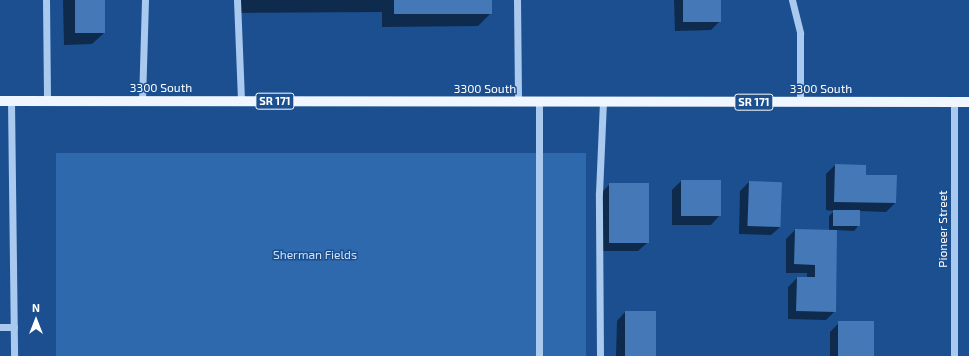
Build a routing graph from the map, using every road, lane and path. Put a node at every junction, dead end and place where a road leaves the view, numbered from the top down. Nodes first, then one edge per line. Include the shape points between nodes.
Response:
1 (46, 0) edge
2 (145, 0) edge
3 (237, 0) edge
4 (518, 0) edge
5 (792, 0) edge
6 (0, 101) edge
7 (11, 101) junction
8 (46, 101) junction
9 (142, 101) junction
10 (241, 101) junction
11 (518, 102) junction
12 (539, 102) junction
13 (603, 102) junction
14 (800, 102) junction
15 (954, 102) junction
16 (969, 102) edge
17 (0, 327) edge
18 (14, 327) junction
19 (14, 356) edge
20 (540, 356) edge
21 (600, 356) edge
22 (954, 356) edge

1 - 8 street
2 - 9 street
3 - 10 street
4 - 11 street
5 - 14 street via 800,33
6 - 7 main road, 3300 South / SR 171
7 - 8 main road, 3300 South / SR 171
7 - 18 street
8 - 9 main road, 3300 South / SR 171
9 - 10 main road, 3300 South / SR 171
10 - 11 main road, 3300 South / SR 171
11 - 12 main road, 3300 South / SR 171
12 - 13 main road, 3300 South / SR 171
12 - 20 street
13 - 14 main road, 3300 South / SR 171
13 - 21 street via 598,193
14 - 15 main road, 3300 South / SR 171
15 - 16 main road, 3300 South / SR 171
15 - 22 street, Pioneer Street
17 - 18 street
18 - 19 street

